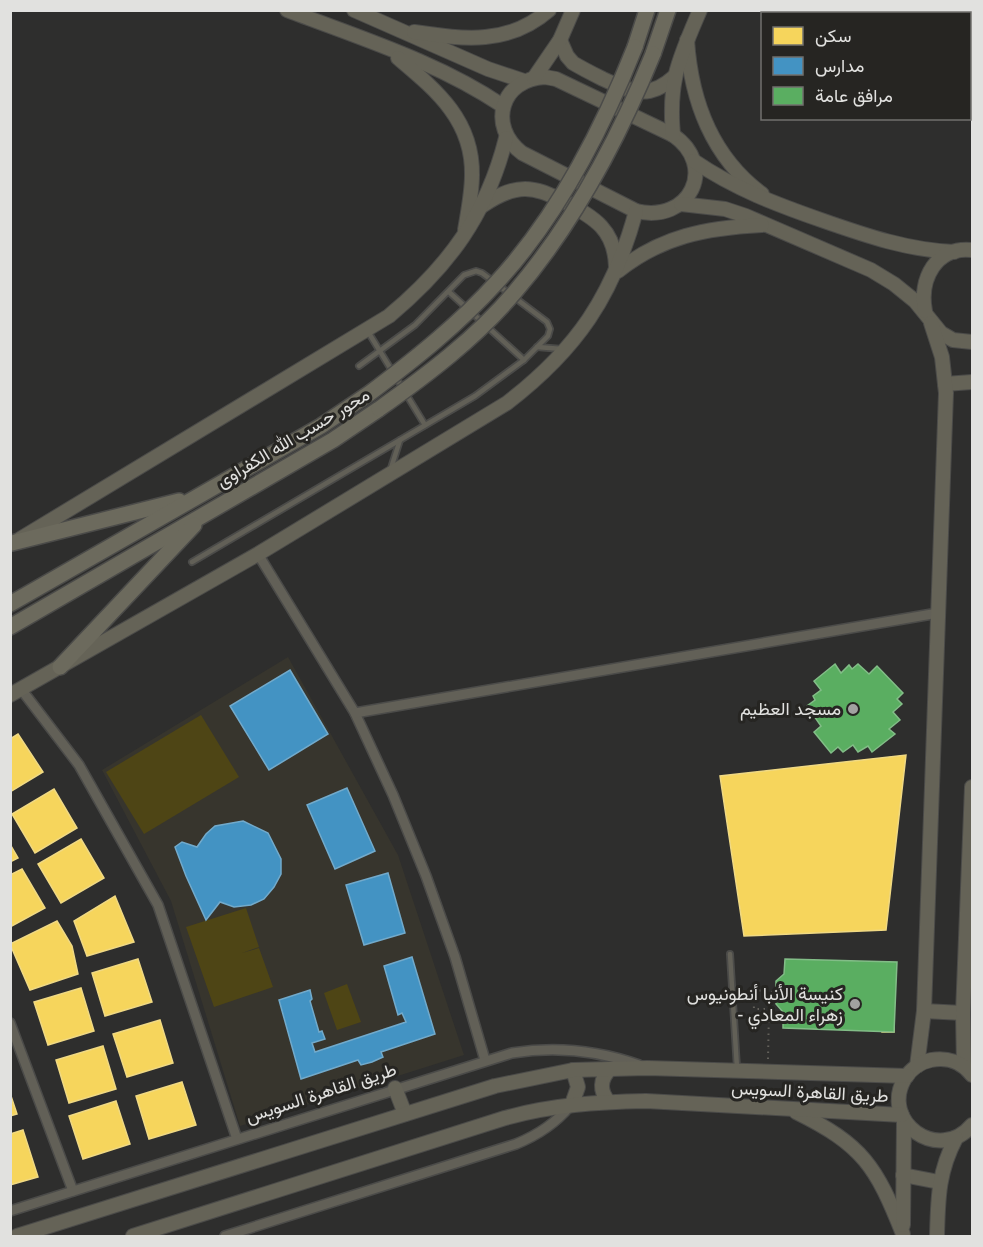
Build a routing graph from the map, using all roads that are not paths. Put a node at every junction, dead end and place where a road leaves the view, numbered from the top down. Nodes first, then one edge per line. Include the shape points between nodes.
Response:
1 (287, 10) edge
2 (354, 10) edge
3 (549, 10) edge
4 (573, 10) edge
5 (647, 10) edge
6 (668, 10) edge
7 (700, 10) edge
8 (396, 29) junction
9 (560, 40) junction
10 (687, 40) junction
11 (388, 49) junction
12 (674, 77) junction
13 (529, 79) junction
14 (503, 106) junction
15 (673, 135) junction
16 (506, 138) junction
17 (694, 161) junction
18 (681, 204) junction
19 (776, 204) junction
20 (482, 206) junction
21 (636, 211) junction
22 (767, 224) junction
23 (464, 237) junction
24 (972, 250) edge
25 (954, 252) junction
26 (616, 272) junction
27 (449, 292) junction
28 (928, 317) junction
29 (367, 330) junction
30 (972, 342) edge
31 (537, 347) junction
32 (566, 350) junction
33 (380, 351) junction
34 (524, 360) junction
35 (359, 366) dead end
36 (972, 382) edge
37 (945, 384) junction
38 (425, 426) junction
39 (400, 440) junction
40 (389, 474) junction
41 (196, 496) junction
42 (207, 512) junction
43 (11, 544) edge
44 (258, 554) junction
45 (192, 562) dead end
46 (10, 604) edge
47 (938, 613) junction
48 (10, 627) edge
49 (60, 666) junction
50 (16, 692) edge
51 (355, 713) junction
52 (972, 787) edge
53 (730, 954) dead end
54 (924, 1011) junction
55 (963, 1013) junction
56 (11, 1029) edge
57 (485, 1060) junction
58 (917, 1066) junction
59 (647, 1068) junction
60 (610, 1069) junction
61 (573, 1070) junction
62 (969, 1070) edge
63 (737, 1071) junction
64 (907, 1076) junction
65 (395, 1088) junction
66 (609, 1102) junction
67 (572, 1104) junction
68 (792, 1109) junction
69 (405, 1114) junction
70 (903, 1117) junction
71 (972, 1125) edge
72 (956, 1138) junction
73 (237, 1139) junction
74 (903, 1175) junction
75 (939, 1182) junction
76 (73, 1191) junction
77 (10, 1211) edge
78 (903, 1235) edge
79 (17, 1236) edge
80 (133, 1236) edge
81 (225, 1236) edge
82 (938, 1236) edge

1 - 11 street
2 - 8 street
3 - 8 street via 528,25 492,37 455,38
4 - 9 street
5 - 41 main road, محور حسب الله الكفراوى, bridge via 635,47 576,172 498,281 433,345 370,393 321,426
6 - 42 main road, محور حسب الله الكفراوى, bridge via 636,97 610,150 541,259 513,294 480,328 379,410
7 - 10 street
8 - 13 street via 488,69
9 - 12 street via 567,56 580,68 633,92 656,90
9 - 13 street
10 - 12 street
10 - 19 street via 689,68 704,121 734,167
11 - 14 street via 462,81
11 - 23 street via 445,100 465,134 472,173
12 - 15 street
13 - 14 street via 515,87
13 - 15 street via 556,79
14 - 16 street
15 - 17 street via 682,141
16 - 20 street
16 - 21 street via 522,153
17 - 18 street via 693,184
17 - 19 street via 733,185
18 - 21 street via 660,213
18 - 22 street via 725,209
19 - 25 street via 892,244
20 - 23 street
20 - 26 street via 513,191 546,193 602,226 614,248
21 - 26 street
22 - 26 street via 719,228 675,238
22 - 28 street via 871,270 894,284
23 - 29 street via 417,292
24 - 25 street
25 - 28 street via 936,264 924,282 922,297
26 - 32 street via 600,303
27 - 31 lane via 464,275 482,273 549,325 550,332
27 - 33 lane
27 - 34 lane
28 - 30 street via 940,333
28 - 37 street via 942,357
29 - 33 lane
29 - 43 street
31 - 32 lane
31 - 34 lane
32 - 40 street via 507,403
33 - 35 lane
33 - 38 lane
34 - 38 lane
36 - 37 street
37 - 47 street
38 - 39 lane
39 - 40 lane
39 - 45 lane
40 - 44 street
41 - 43 main road
41 - 46 main road, محور حسب الله الكفراوى
42 - 48 main road, محور حسب الله الكفراوى
42 - 49 main road
44 - 49 street
44 - 51 street
47 - 51 street
47 - 54 street
49 - 50 street
50 - 73 street via 79,765 158,905
51 - 57 street via 426,876
52 - 55 street
53 - 63 lane
54 - 55 street
54 - 58 street
55 - 62 street
56 - 76 street
57 - 59 street, طريق القاهرة السويس via 530,1050 567,1049 594,1052
57 - 65 street, طريق القاهرة السويس
58 - 62 street via 941,1059
58 - 64 street
59 - 60 street, طريق القاهرة السويس
59 - 63 street, طريق القاهرة السويس
60 - 61 street, طريق القاهرة السويس
60 - 66 street via 602,1081
61 - 67 street via 578,1087
61 - 69 street, طريق القاهرة السويس via 495,1086
63 - 64 street, طريق القاهرة السويس
64 - 70 street via 899,1095
65 - 69 street
65 - 73 street, طريق القاهرة السويس
66 - 67 street, طريق القاهرة السويس
66 - 68 street, طريق القاهرة السويس
67 - 80 street, طريق القاهرة السويس via 505,1118
67 - 81 street via 541,1132 516,1144
68 - 70 street, طريق القاهرة السويس
68 - 78 street via 822,1124 856,1150 882,1184
69 - 79 street, طريق القاهرة السويس
70 - 72 street via 921,1136 945,1141
70 - 74 street
71 - 72 street
72 - 75 street
73 - 76 street, طريق القاهرة السويس
74 - 75 street
74 - 78 street
75 - 82 street
76 - 77 street, طريق القاهرة السويس

